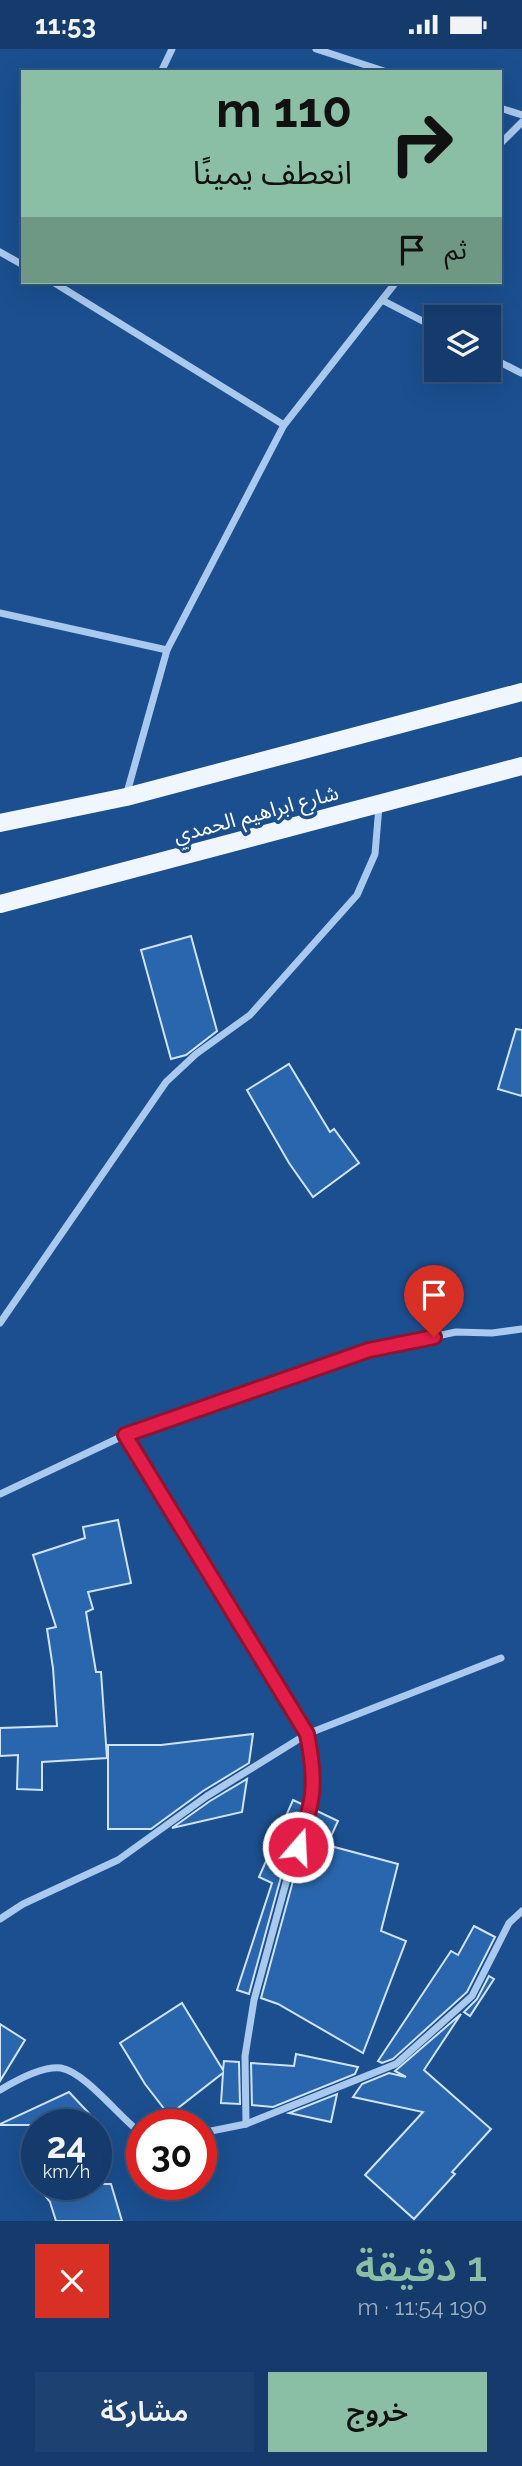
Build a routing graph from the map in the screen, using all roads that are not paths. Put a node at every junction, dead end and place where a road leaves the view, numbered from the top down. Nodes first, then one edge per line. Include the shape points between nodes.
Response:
1 (172, 49) edge
2 (316, 49) edge
3 (162, 70) edge
4 (381, 70) edge
5 (502, 109) edge
6 (522, 115) edge
7 (522, 121) edge
8 (502, 142) edge
9 (0, 252) edge
10 (21, 264) edge
11 (60, 284) edge
12 (394, 284) edge
13 (382, 300) junction
14 (424, 322) edge
15 (501, 363) edge
16 (521, 373) edge
17 (284, 425) junction
18 (0, 613) edge
19 (167, 650) junction
20 (522, 692) edge
21 (522, 766) edge
22 (126, 797) junction
23 (379, 805) junction
24 (0, 823) edge
25 (0, 904) edge
26 (0, 1323) edge
27 (522, 1329) edge
28 (125, 1435) junction
29 (0, 1494) edge
30 (501, 1658) dead end
31 (307, 1734) junction
32 (522, 1910) edge
33 (0, 1919) edge
34 (0, 2090) edge
35 (126, 2119) edge
36 (246, 2124) junction
37 (217, 2130) edge

1 - 3 street
2 - 4 street
5 - 6 street
7 - 8 street
9 - 10 street
11 - 17 street
12 - 13 street
13 - 14 street
13 - 17 street
15 - 16 street
17 - 19 street
18 - 19 street
19 - 22 street
20 - 22 main road
21 - 23 main road, شارع ابراهيم الحمدي
22 - 24 main road
23 - 25 main road, شارع ابراهيم الحمدي
23 - 26 street via 375,854 357,895 250,1015 166,1082
27 - 28 street via 456,1332 369,1350
28 - 29 street
28 - 31 street
30 - 31 street
31 - 33 street via 207,1796 118,1860
31 - 36 street via 314,1766 312,1807 290,1868 254,2000 245,2056
32 - 36 street via 509,1923 472,1996 396,2064
34 - 35 street via 22,2076 60,2068 78,2075
36 - 37 street

